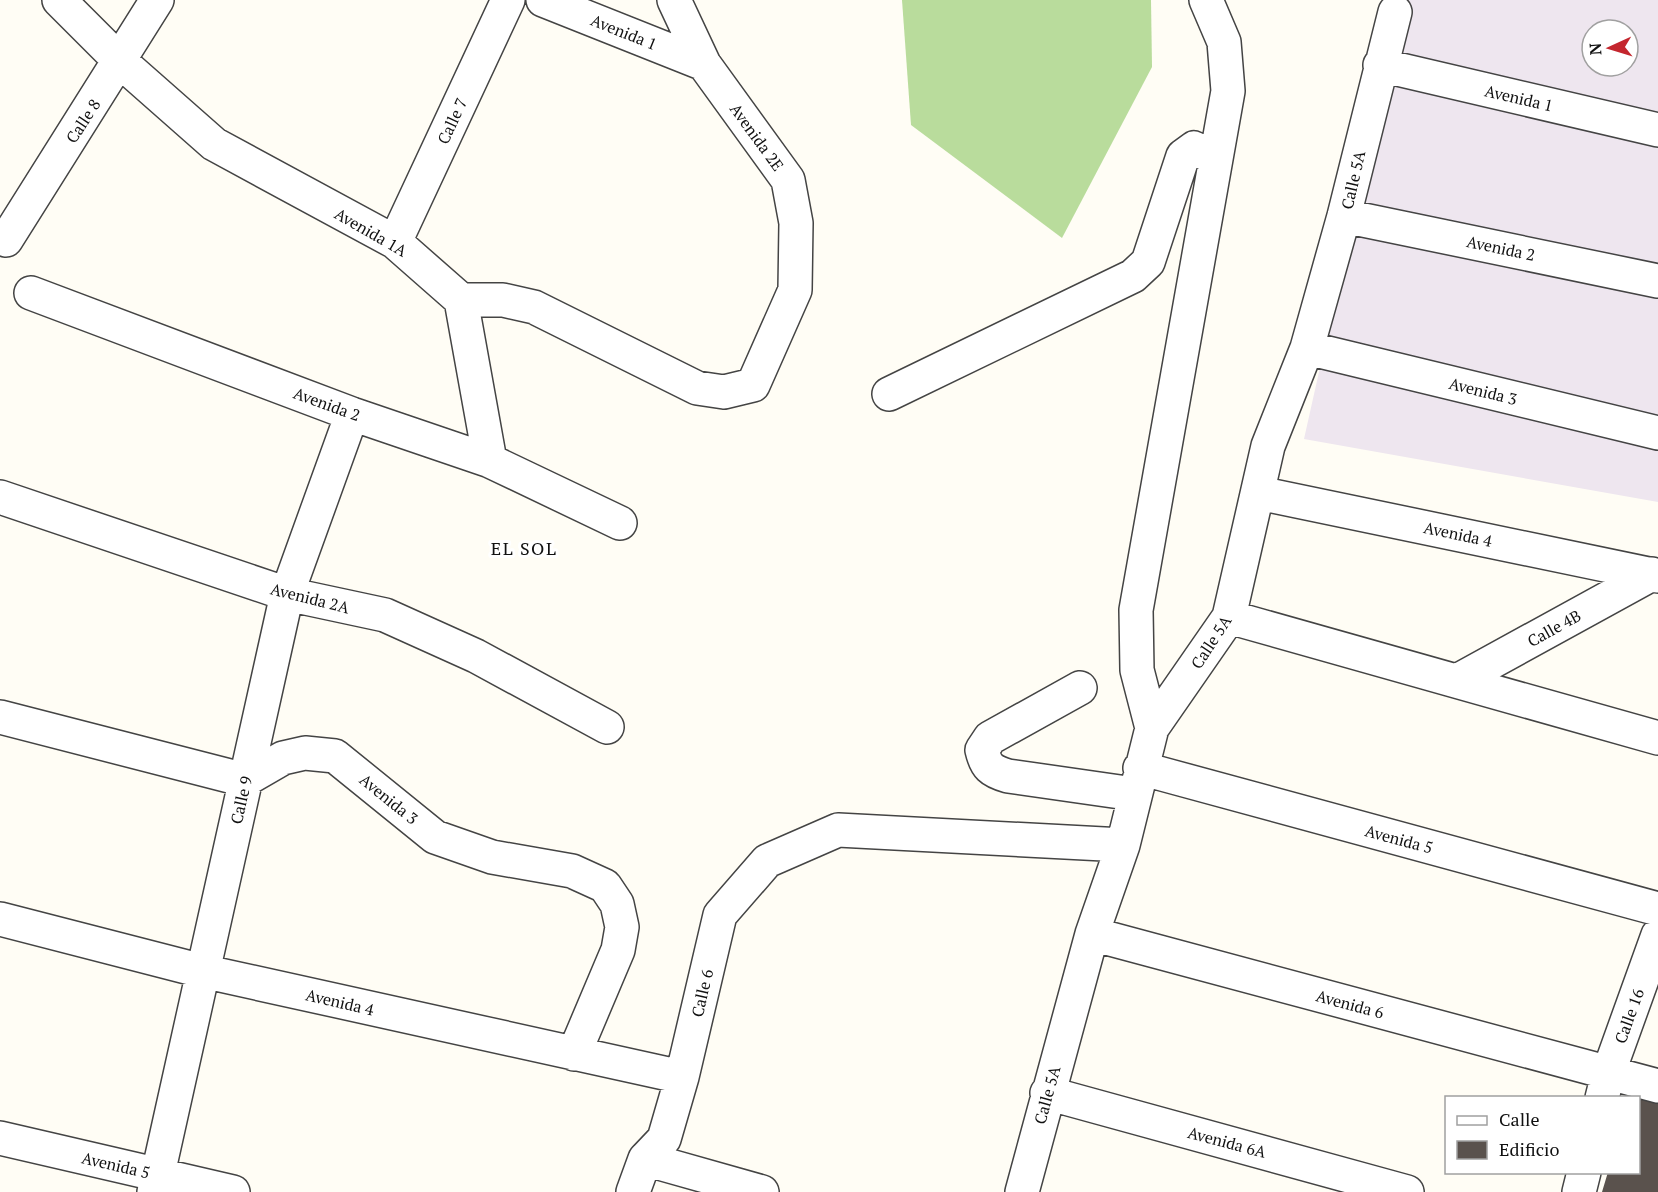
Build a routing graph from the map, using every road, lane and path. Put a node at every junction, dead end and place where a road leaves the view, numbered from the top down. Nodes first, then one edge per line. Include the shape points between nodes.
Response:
1 (59, 0) edge
2 (157, 0) edge
3 (508, 0) edge
4 (543, 0) edge
5 (674, 0) edge
6 (1206, 0) edge
7 (1395, 12) dead end
8 (121, 62) junction
9 (704, 64) junction
10 (1380, 65) junction
11 (1658, 130) edge
12 (1214, 158) junction
13 (1344, 216) junction
14 (6, 240) dead end
15 (395, 242) junction
16 (1658, 281) edge
17 (31, 293) dead end
18 (461, 300) junction
19 (1307, 348) junction
20 (889, 394) dead end
21 (352, 414) junction
22 (1658, 433) edge
23 (490, 461) junction
24 (1258, 492) junction
25 (0, 497) edge
26 (620, 523) dead end
27 (1655, 575) edge
28 (287, 594) junction
29 (1229, 617) junction
30 (1457, 681) junction
31 (1080, 688) dead end
32 (0, 717) edge
33 (607, 727) dead end
34 (1152, 728) junction
35 (1658, 738) edge
36 (245, 780) junction
37 (1137, 781) junction
38 (1123, 845) junction
39 (0, 919) edge
40 (1658, 930) edge
41 (1092, 934) junction
42 (202, 971) junction
43 (574, 1054) junction
44 (682, 1077) junction
45 (1605, 1086) edge
46 (1658, 1086) edge
47 (1047, 1093) junction
48 (0, 1138) edge
49 (661, 1164) edge
50 (1584, 1174) edge
51 (156, 1183) edge
52 (233, 1192) edge
53 (633, 1192) edge
54 (762, 1192) edge
55 (1022, 1192) edge
56 (1407, 1192) edge
57 (1579, 1192) edge

1 - 8 street, Avenida 1A
2 - 8 street, Calle 8
3 - 15 street, Calle 7
4 - 9 street, Avenida 1
5 - 9 street, Avenida 2E
6 - 12 street via 1224,42 1228,91
7 - 10 street, Calle 5A
8 - 14 street, Calle 8
8 - 15 street, Avenida 1A via 214,144
9 - 18 street, Avenida 2E via 788,180 796,223 795,290 753,385 724,392 697,388 534,307 503,300
10 - 11 street, Avenida 1
10 - 13 street, Calle 5A
12 - 20 street via 1194,148 1183,156 1148,262 1133,276
12 - 34 street via 1136,610 1137,670
13 - 16 street, Avenida 2
13 - 19 street, Calle 5A
15 - 18 street, Avenida 1A
17 - 21 street, Avenida 2
18 - 23 street
19 - 22 street, Avenida 3
19 - 24 street, Calle 5A via 1268,446
21 - 23 street, Avenida 2
21 - 28 street, Calle 9
23 - 26 street, Avenida 2
24 - 27 street, Avenida 4
24 - 29 street, Calle 5A
25 - 28 street, Avenida 2A
27 - 30 street, Calle 4B
28 - 33 street, Avenida 2A via 385,615 476,656
28 - 36 street, Calle 9
29 - 30 street
29 - 34 street, Calle 5A
30 - 35 street
31 - 37 street, Avenida 5 via 990,738 982,750 985,765 1008,776
32 - 36 street
34 - 37 street, Calle 5A
36 - 42 street, Calle 9
36 - 43 street, Avenida 3 via 283,758 305,753 335,756 435,837 492,857 572,871 604,886 617,904 622,927 618,950
37 - 38 street, Calle 5A
37 - 40 street, Avenida 5
38 - 41 street, Calle 5A
38 - 44 street, Calle 6 via 838,830 767,861 720,915
39 - 42 street, Avenida 4
40 - 45 street, Calle 16
41 - 45 street, Avenida 6
41 - 47 street, Calle 5A
42 - 43 street, Avenida 4
42 - 51 street, Calle 9
43 - 44 street, Avenida 4
44 - 49 street, Calle 6
45 - 46 street, Avenida 6
47 - 55 street, Calle 5A
47 - 56 street, Avenida 6A
48 - 51 street, Avenida 5
49 - 53 street, Calle 6
49 - 54 street
50 - 57 street
51 - 52 street, Avenida 5

